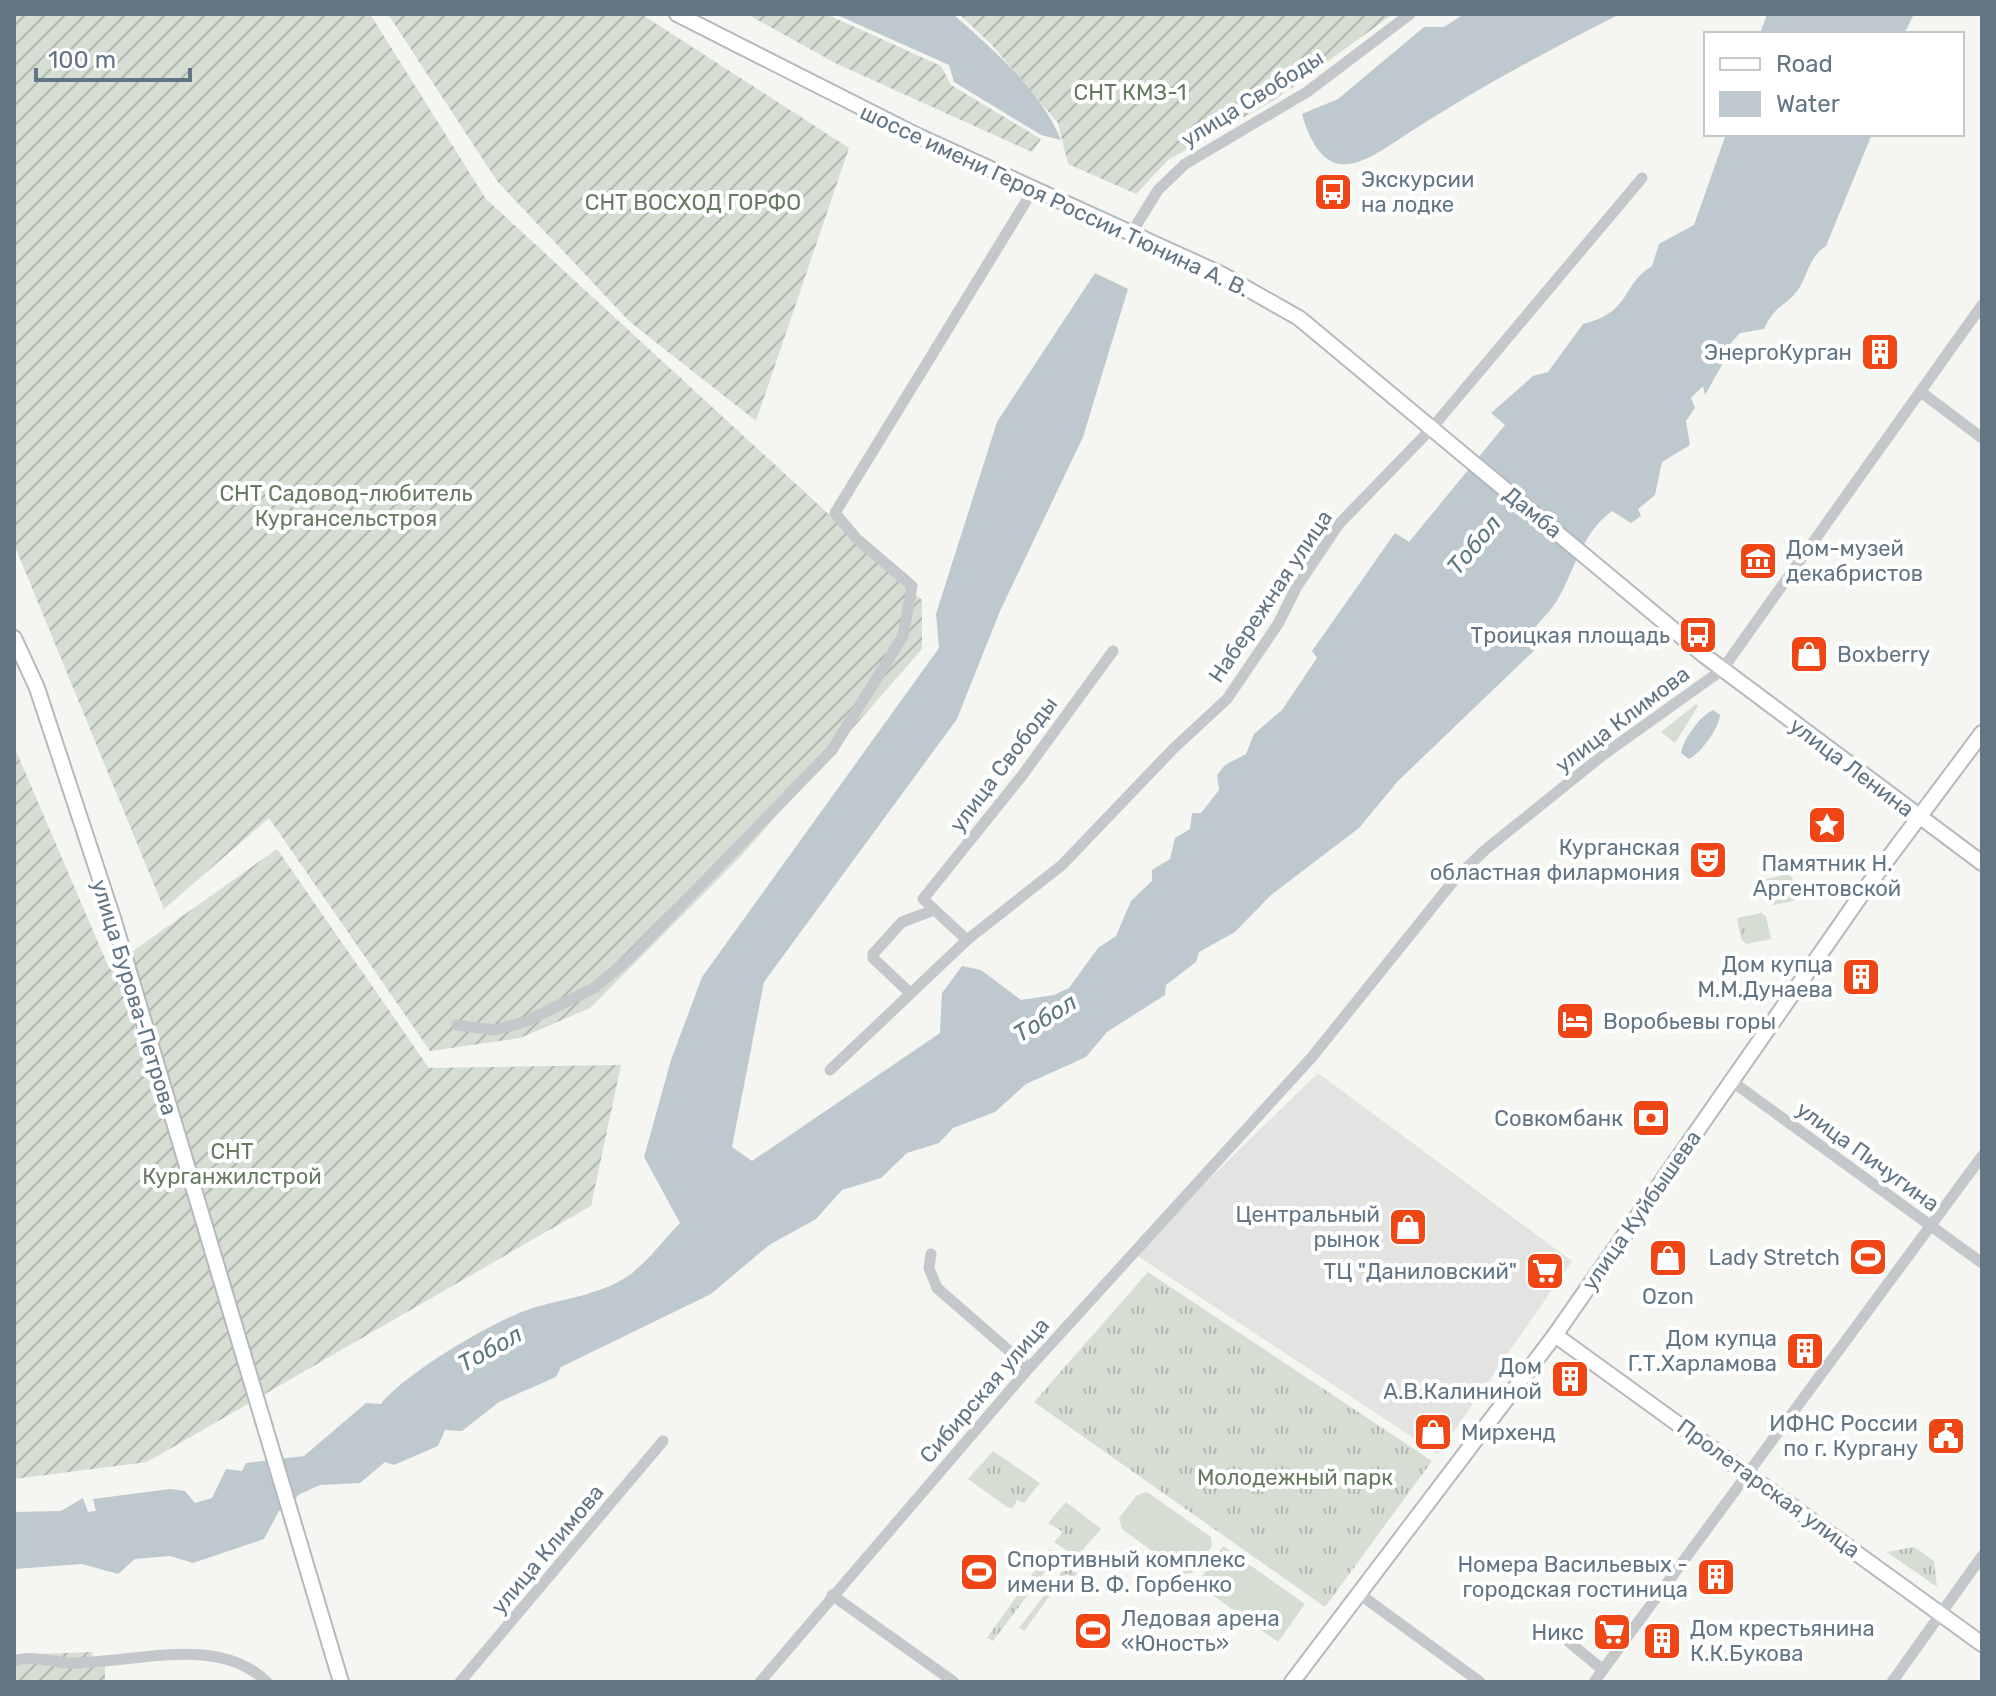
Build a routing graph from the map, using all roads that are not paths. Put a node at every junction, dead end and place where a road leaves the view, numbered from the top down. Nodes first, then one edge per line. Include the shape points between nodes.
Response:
1 (677, 14) edge
2 (1410, 14) edge
3 (1642, 178) dead end
4 (1033, 190) junction
5 (1132, 232) junction
6 (1982, 305) edge
7 (1921, 392) junction
8 (1431, 429) junction
9 (1982, 438) edge
10 (14, 638) edge
11 (1113, 651) dead end
12 (1722, 670) junction
13 (1982, 733) edge
14 (1918, 818) junction
15 (1982, 863) edge
16 (934, 910) junction
17 (967, 940) junction
18 (910, 993) junction
19 (457, 1025) dead end
20 (830, 1070) dead end
21 (1730, 1080) junction
22 (1244, 1129) joint
23 (1982, 1156) edge
24 (1931, 1227) junction
25 (931, 1254) dead end
26 (1982, 1263) edge
27 (1555, 1335) junction
28 (1029, 1368) junction
29 (663, 1441) dead end
30 (1749, 1476) junction
31 (1982, 1556) edge
32 (1358, 1593) junction
33 (832, 1595) junction
34 (1940, 1612) junction
35 (1578, 1631) dead end
36 (1982, 1644) edge
37 (14, 1661) edge
38 (1603, 1670) junction
39 (265, 1680) edge
40 (341, 1682) edge
41 (460, 1682) edge
42 (760, 1682) edge
43 (954, 1682) edge
44 (1292, 1682) edge
45 (1480, 1682) edge
46 (1594, 1682) edge
47 (1892, 1682) edge

1 - 4 main road, шоссе имени Героя России Тюнина А. В.
2 - 5 street, улица Свободы via 1307,92 1185,164 1158,190
3 - 8 street, Набережная улица
4 - 5 main road, шоссе имени Героя России Тюнина А. В.
4 - 19 street via 835,513 912,586 903,636 832,750 664,924 594,988 525,1022 494,1030
5 - 8 main road, шоссе имени Героя России Тюнина А. В. via 1299,318
6 - 7 street, улица Климова
7 - 9 street
7 - 12 street, улица Климова
8 - 12 main road, Дамба
8 - 17 street, Набережная улица via 1339,524 1227,699 1062,865
10 - 40 main road, улица Бурова-Петрова via 37,688 113,918
11 - 16 street, улица Свободы via 923,899
12 - 14 main road, улица Ленина
12 - 22 street, улица Климова via 1603,755 1485,850 1455,879 1312,1057
13 - 14 main road, улица Куйбышева
14 - 15 main road, улица Ленина
14 - 21 main road, улица Куйбышева
16 - 17 street
16 - 18 street via 902,922 873,954
17 - 18 street, Набережная улица
18 - 20 street, Набережная улица
21 - 24 street, улица Пичугина
21 - 27 main road, улица Куйбышева
22 - 28 street, Сибирская улица
23 - 24 street
24 - 26 street, улица Пичугина
24 - 30 street
25 - 28 street via 929,1268 937,1288
27 - 30 main road, Пролетарская улица
27 - 32 main road, улица Куйбышева
28 - 33 street, Сибирская улица
29 - 41 street, улица Климова
30 - 34 main road, Пролетарская улица
30 - 38 street
31 - 34 street
32 - 44 main road, улица Куйбышева
32 - 45 street
33 - 42 street, Сибирская улица
33 - 43 street
34 - 36 main road, Пролетарская улица
34 - 47 street
35 - 38 street via 1569,1642
37 - 39 street via 71,1663 187,1654 247,1663
38 - 46 street

